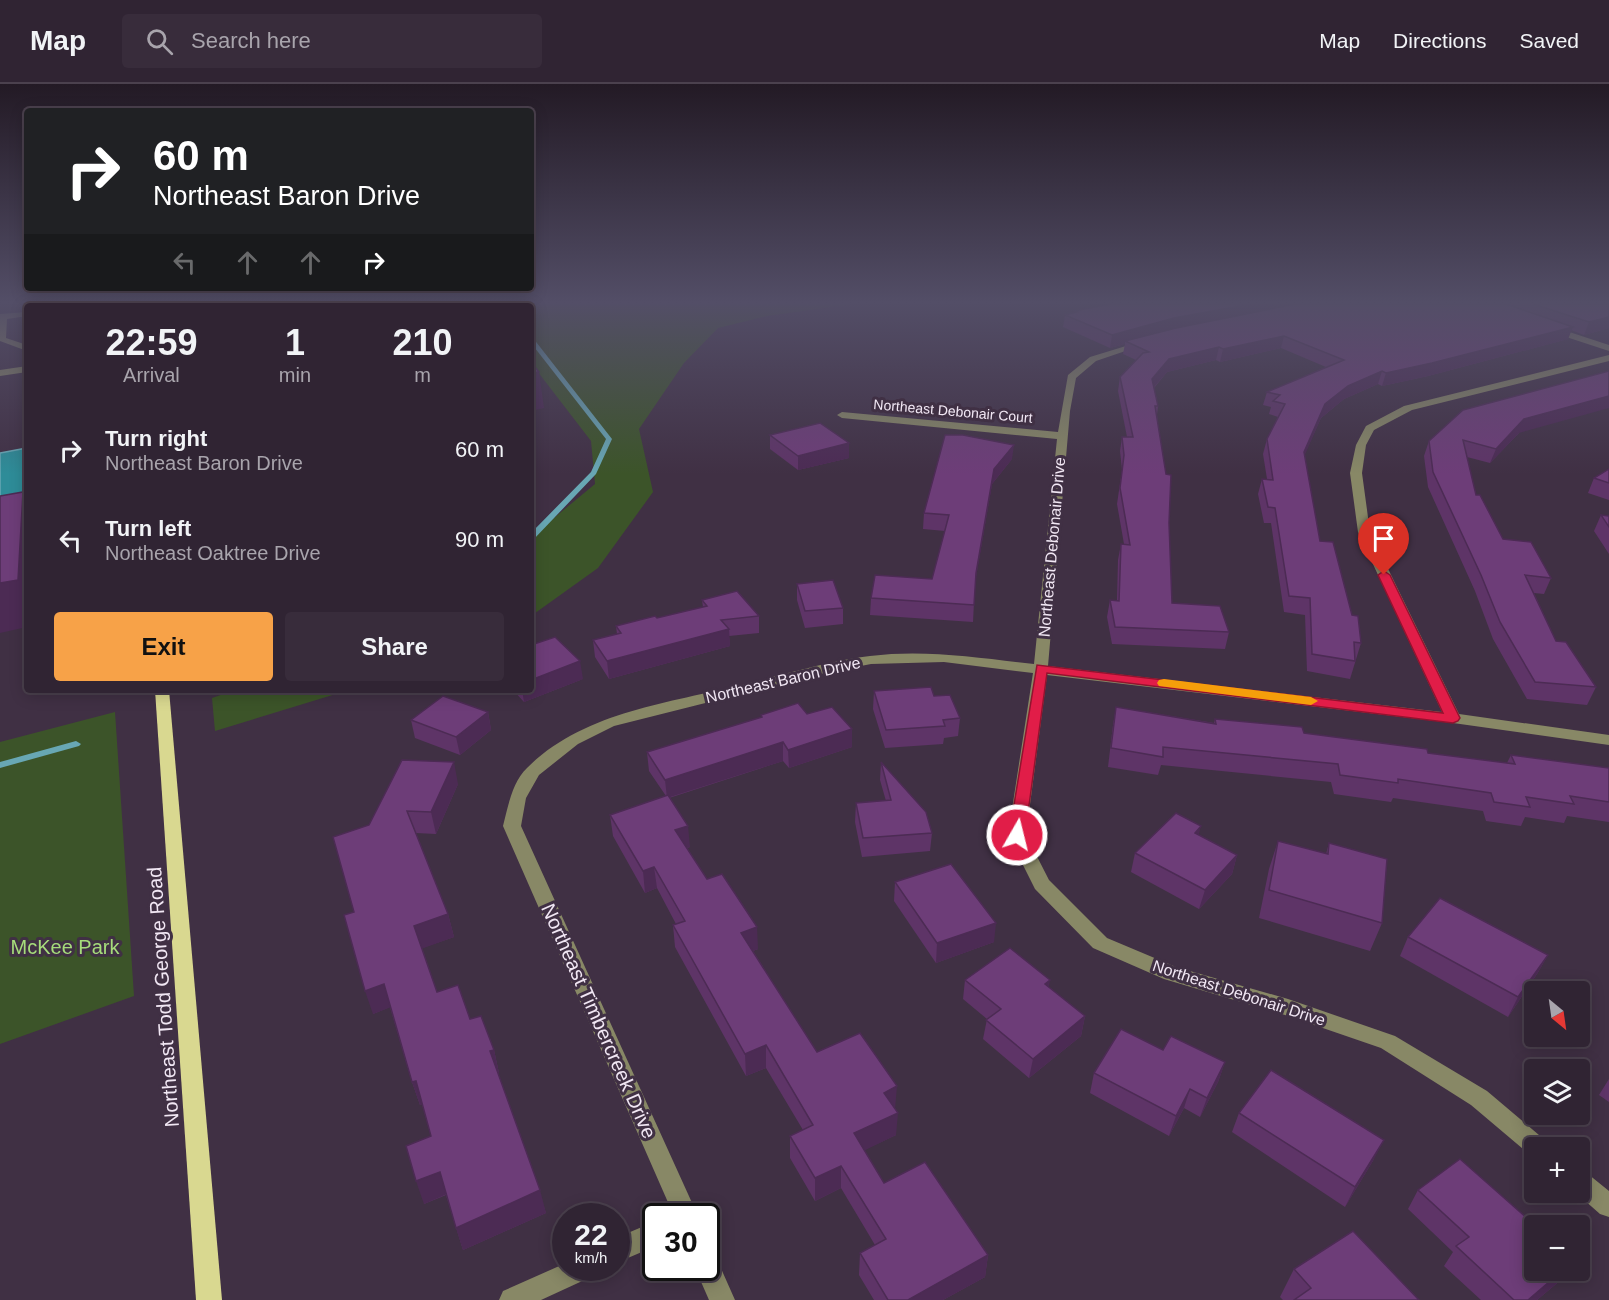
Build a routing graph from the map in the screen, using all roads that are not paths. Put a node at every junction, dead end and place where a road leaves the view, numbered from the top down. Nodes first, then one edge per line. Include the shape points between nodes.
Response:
1 (1092, 361) edge
2 (1598, 361) edge
3 (24, 369) edge
4 (0, 373) edge
5 (842, 415) dead end
6 (1062, 436) junction
7 (1041, 668) junction
8 (162, 693) edge
9 (1453, 718) junction
10 (1609, 740) edge
11 (512, 826) joint
12 (1525, 1137) edge
13 (1590, 1190) edge
14 (680, 1203) edge
15 (1609, 1206) edge
16 (554, 1281) edge
17 (714, 1281) edge
18 (209, 1300) edge
19 (512, 1300) edge
20 (722, 1300) edge

1 - 6 street, Northeast Debonair Drive via 1071,377
2 - 9 street via 1408,408 1370,428 1361,445 1356,473 1364,532
3 - 4 street
5 - 6 street, Northeast Debonair Court
6 - 7 street, Northeast Debonair Drive
7 - 9 street, Northeast Baron Drive
7 - 11 street, Northeast Baron Drive via 944,658 871,660 609,723 572,741 532,772 518,798
7 - 12 street, Northeast Debonair Drive via 1017,835 1042,884 1100,943 1171,974 1288,1006 1388,1042 1479,1098
8 - 18 main road, Northeast Todd George Road
9 - 10 street, Northeast Baron Drive
11 - 14 street, Northeast Timbercreek Drive
13 - 15 street
16 - 19 street
17 - 20 street

